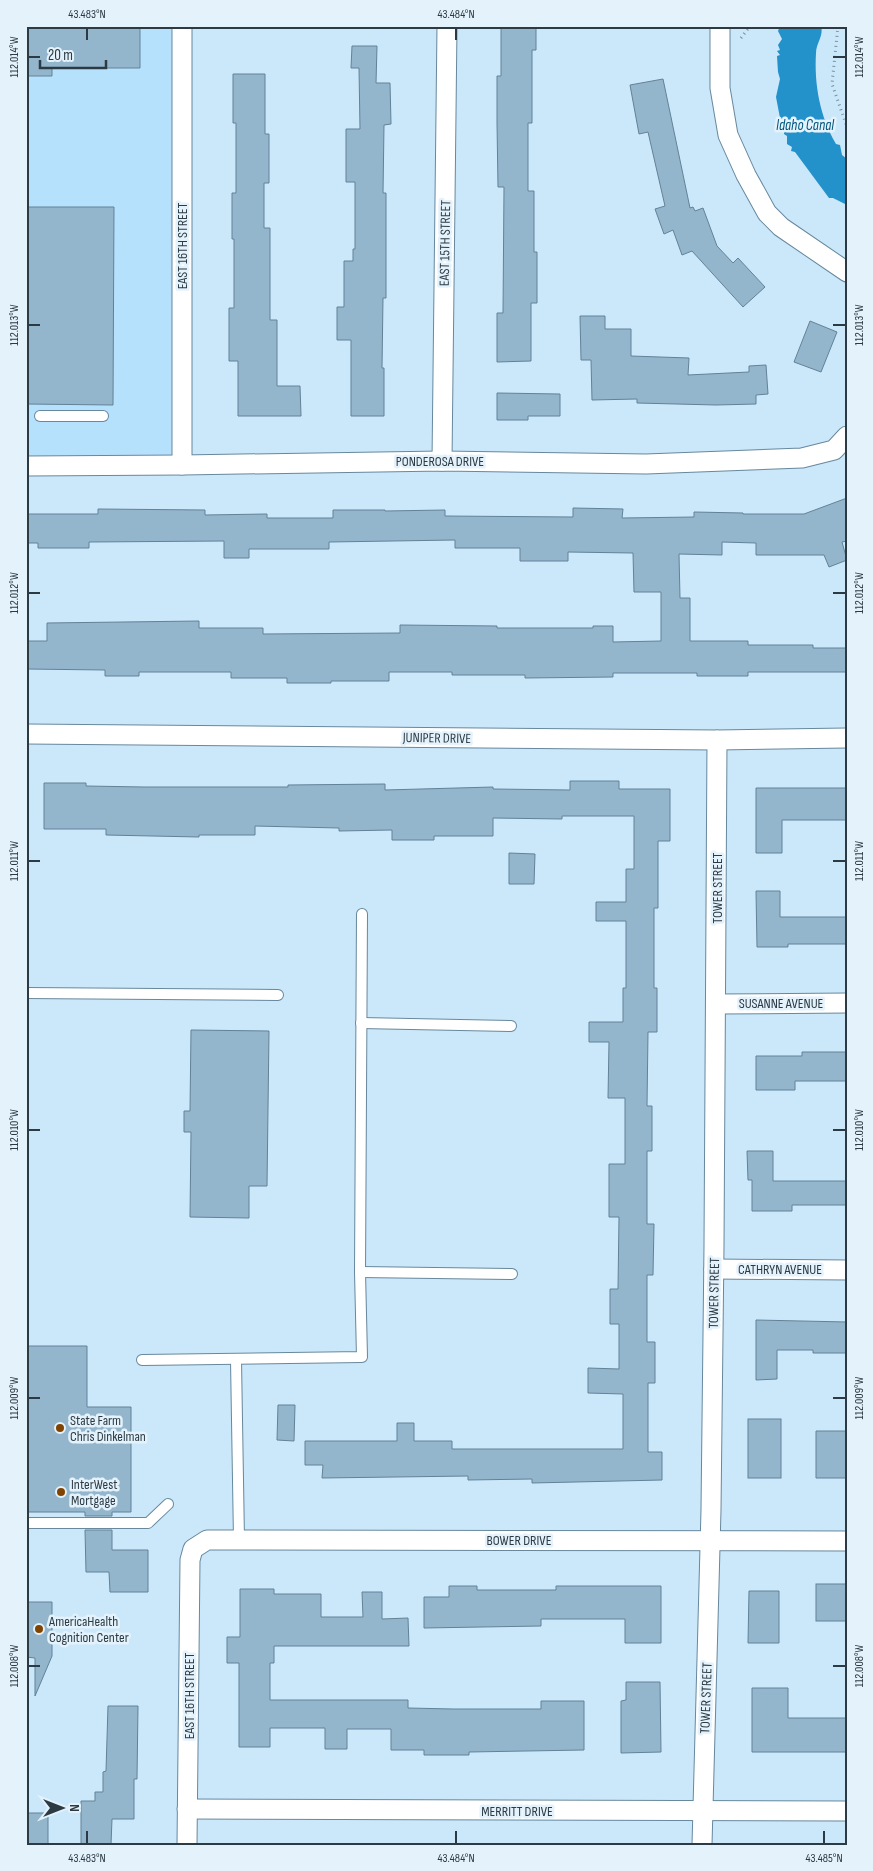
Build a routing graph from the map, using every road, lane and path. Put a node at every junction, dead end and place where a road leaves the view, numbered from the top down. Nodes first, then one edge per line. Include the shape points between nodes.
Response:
1 (182, 26) edge
2 (448, 26) edge
3 (720, 26) edge
4 (838, 26) edge
5 (847, 127) edge
6 (847, 272) edge
7 (40, 416) dead end
8 (103, 416) dead end
9 (847, 436) edge
10 (442, 461) junction
11 (182, 465) junction
12 (26, 466) edge
13 (26, 734) edge
14 (847, 738) edge
15 (717, 740) junction
16 (362, 914) dead end
17 (26, 993) edge
18 (278, 995) dead end
19 (847, 1003) edge
20 (716, 1004) junction
21 (361, 1023) junction
22 (511, 1026) dead end
23 (714, 1269) junction
24 (847, 1270) edge
25 (360, 1272) junction
26 (512, 1274) dead end
27 (142, 1360) dead end
28 (236, 1360) junction
29 (168, 1504) dead end
30 (26, 1523) edge
31 (239, 1540) junction
32 (710, 1540) junction
33 (847, 1541) edge
34 (193, 1549) joint
35 (188, 1809) junction
36 (847, 1811) edge
37 (702, 1812) junction
38 (187, 1845) edge
39 (702, 1845) edge

1 - 11 street, EAST 16TH STREET
2 - 10 street, EAST 15TH STREET
3 - 6 street via 720,88 728,135 746,175 767,213 781,227
4 - 5 path via 832,84
7 - 8 lane
9 - 10 street, PONDEROSA DRIVE via 834,450 802,458 646,464
10 - 11 street, PONDEROSA DRIVE
11 - 12 street, PONDEROSA DRIVE
13 - 15 street, JUNIPER DRIVE
14 - 15 street, JUNIPER DRIVE
15 - 20 street, TOWER STREET
16 - 21 lane
17 - 18 lane
19 - 20 street, SUSANNE AVENUE
20 - 23 street, TOWER STREET
21 - 22 lane
21 - 25 lane
23 - 24 street, CATHRYN AVENUE
23 - 32 street, TOWER STREET
25 - 26 lane
25 - 28 lane via 362,1357
27 - 28 lane
28 - 31 lane
29 - 30 lane via 148,1523
31 - 32 street, BOWER DRIVE
31 - 34 street, BOWER DRIVE via 207,1540
32 - 33 street, BOWER DRIVE
32 - 37 street, TOWER STREET
34 - 35 street, EAST 16TH STREET via 190,1560
35 - 37 street, MERRITT DRIVE
35 - 38 street, EAST 16TH STREET
36 - 37 street, MERRITT DRIVE
37 - 39 street, TOWER STREET

